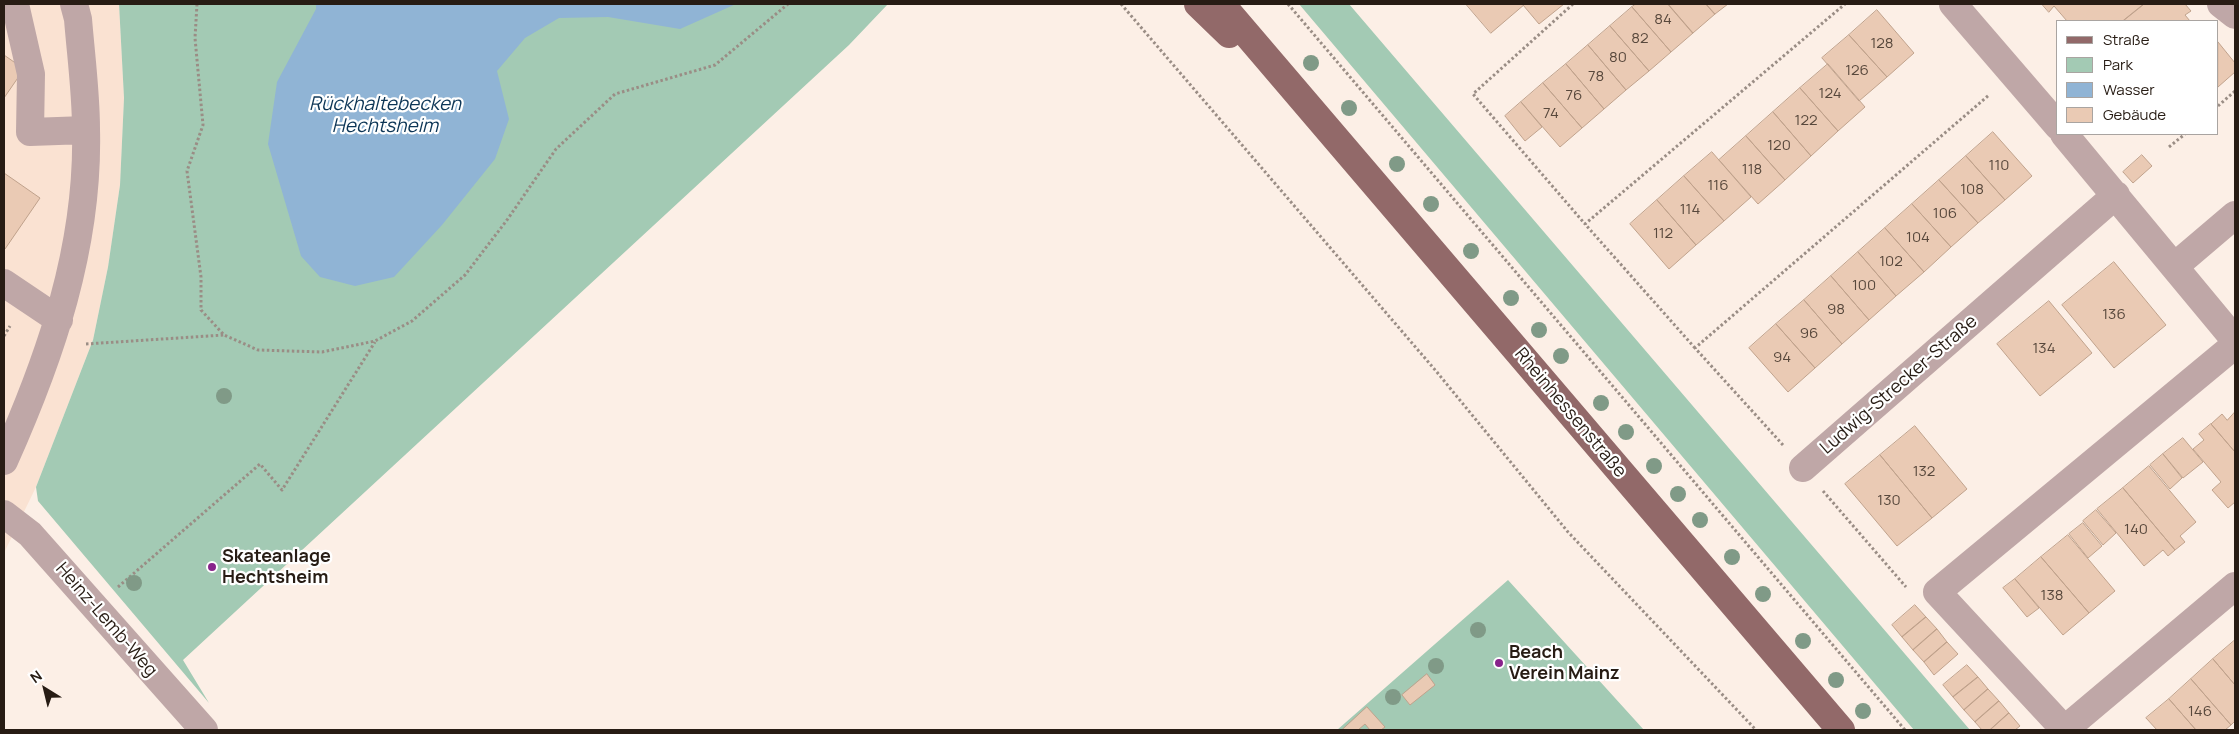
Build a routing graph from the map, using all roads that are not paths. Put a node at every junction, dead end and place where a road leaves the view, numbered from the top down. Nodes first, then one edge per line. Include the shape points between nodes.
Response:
1 (15, 4) edge
2 (74, 4) edge
3 (1198, 4) edge
4 (1221, 4) edge
5 (1953, 4) edge
6 (2221, 4) edge
7 (2235, 15) edge
8 (1300, 95) junction
9 (2056, 124) edge
10 (86, 130) junction
11 (2065, 135) edge
12 (2116, 195) junction
13 (2235, 215) edge
14 (2175, 266) junction
15 (4, 283) edge
16 (59, 320) junction
17 (2235, 340) edge
18 (2235, 345) edge
19 (4, 461) edge
20 (1804, 468) road end
21 (4, 514) edge
22 (2235, 586) edge
23 (204, 730) edge
24 (1841, 730) edge
25 (2065, 730) edge

1 - 10 street via 31,74 30,132
2 - 10 street via 78,19
3 - 8 main road, Rheinhessenstraße
4 - 8 main road, Rheinhessenstraße
5 - 9 street
6 - 7 street
8 - 24 main road, Rheinhessenstraße
10 - 16 street via 76,251
11 - 12 street
12 - 14 street
12 - 20 street, Ludwig-Strecker-Straße
13 - 14 street
14 - 17 street
15 - 16 street
16 - 19 street via 30,404
18 - 25 street via 1937,592
21 - 23 street, Heinz-Lemb-Weg via 30,534
22 - 25 street

